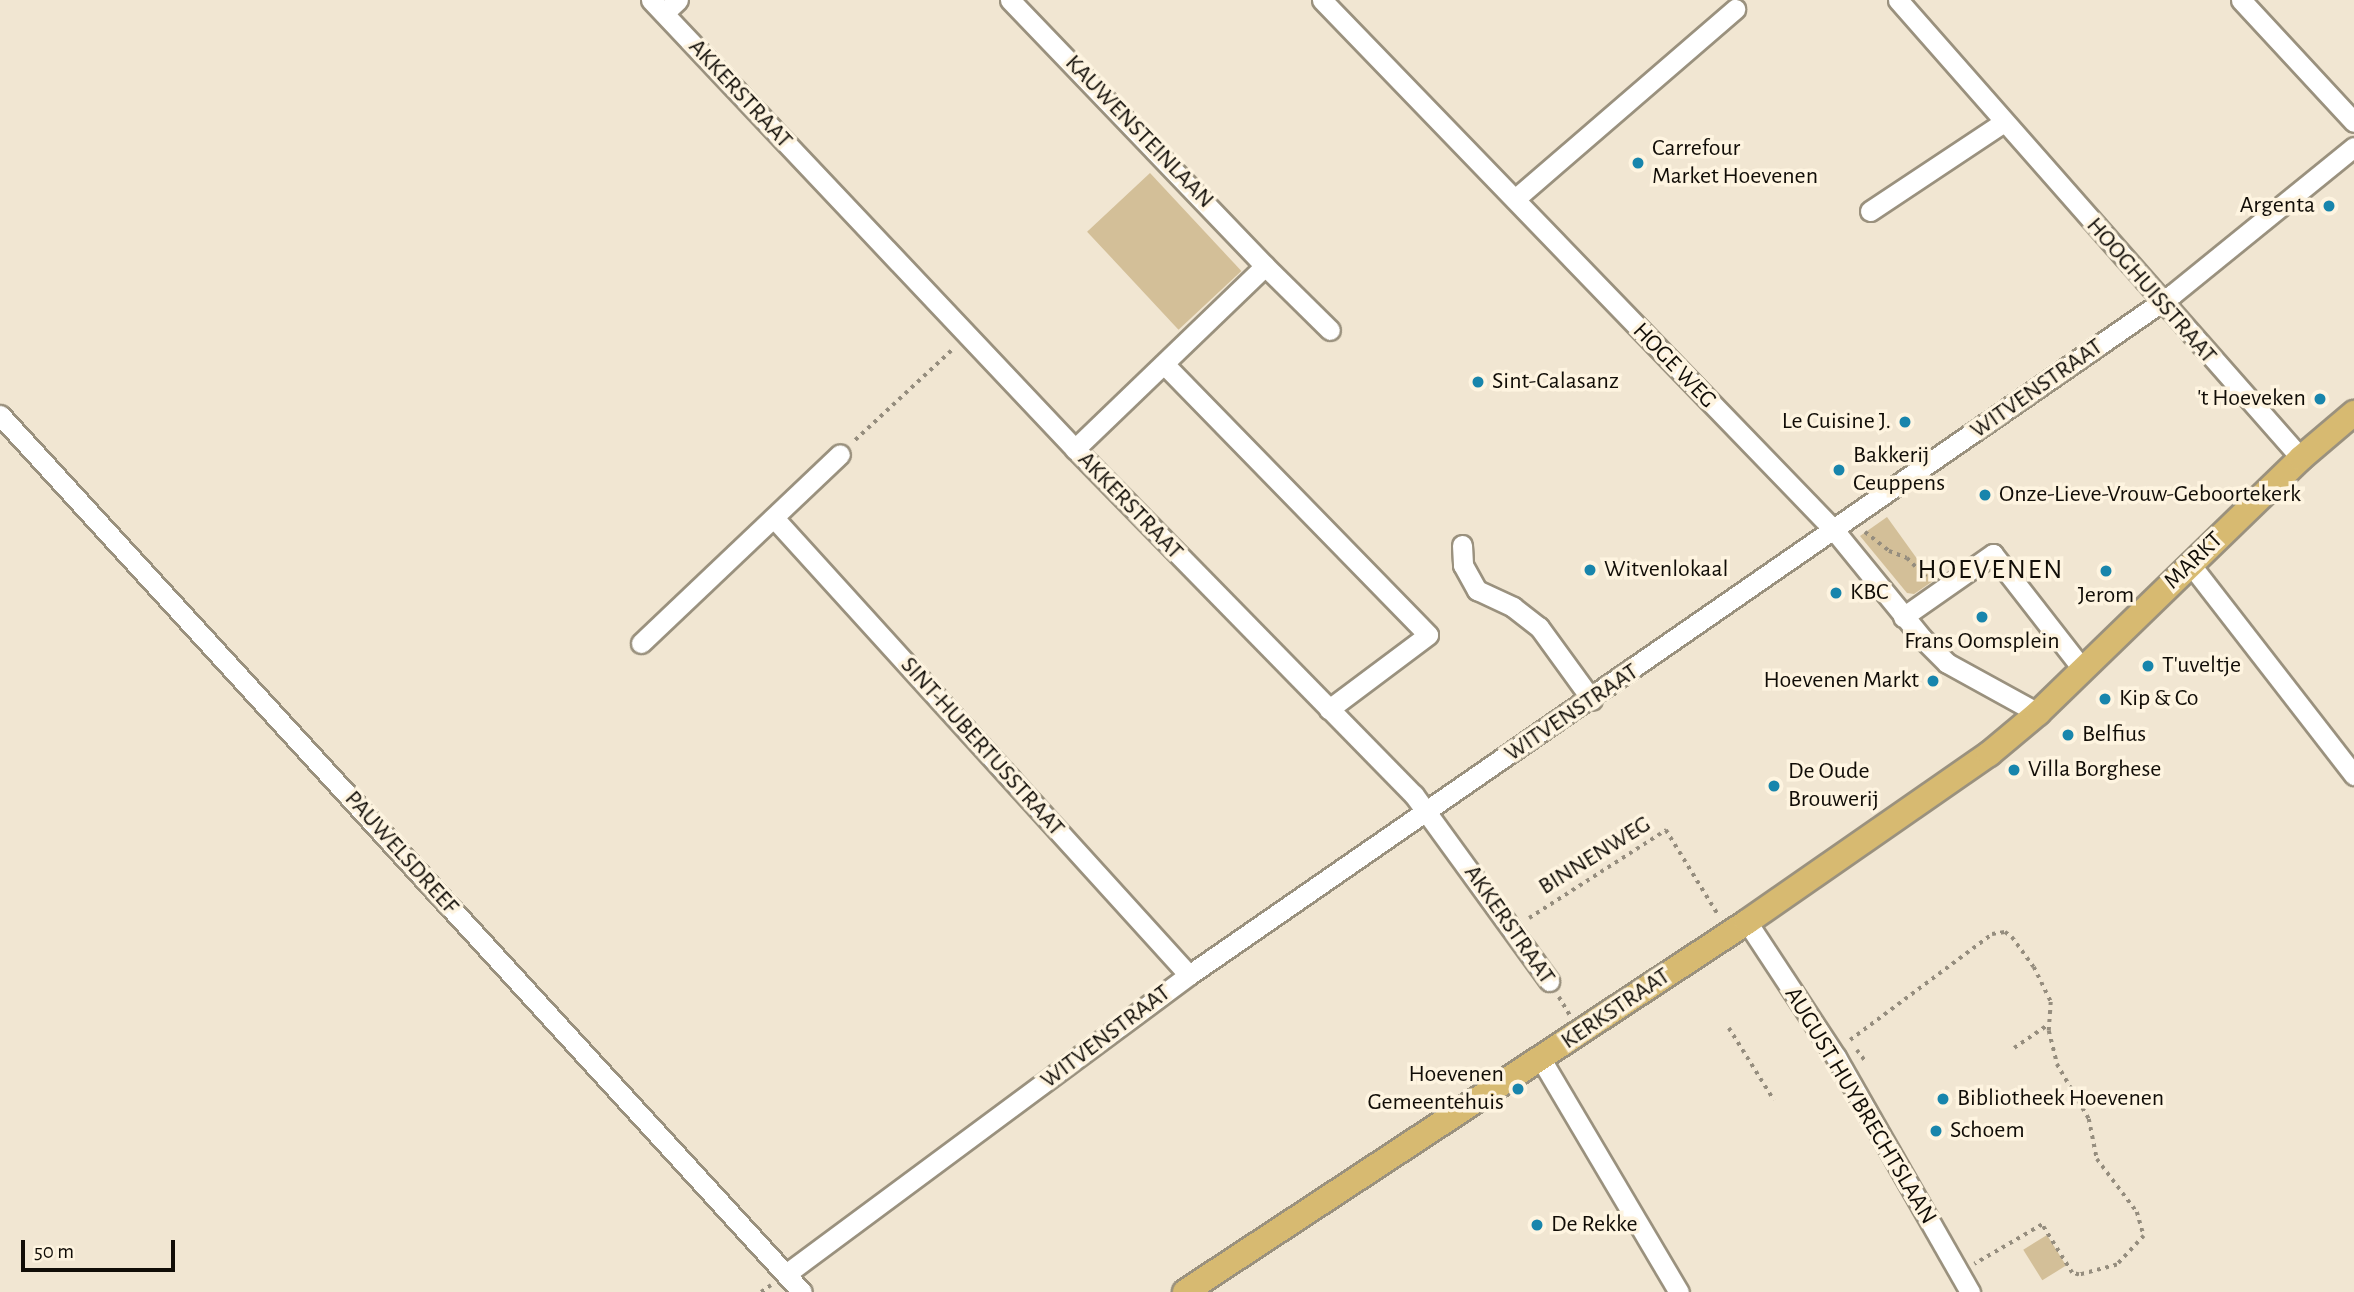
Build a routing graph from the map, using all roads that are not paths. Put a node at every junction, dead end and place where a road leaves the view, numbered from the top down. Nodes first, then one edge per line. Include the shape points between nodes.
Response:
1 (1010, 0) edge
2 (1322, 0) edge
3 (1898, 0) edge
4 (2241, 0) edge
5 (664, 4) edge
6 (1735, 9) dead end
7 (2004, 122) junction
8 (2354, 122) edge
9 (2354, 147) edge
10 (1515, 199) junction
11 (1870, 211) dead end
12 (1265, 266) junction
13 (2161, 302) junction
14 (1330, 330) dead end
15 (1164, 364) junction
16 (2354, 413) edge
17 (0, 415) edge
18 (1075, 449) junction
19 (840, 454) road end
20 (2301, 458) junction
21 (774, 518) junction
22 (1834, 530) junction
23 (1462, 545) dead end
24 (2191, 565) junction
25 (1903, 617) junction
26 (641, 643) dead end
27 (2081, 667) junction
28 (1592, 699) junction
29 (1329, 709) junction
30 (2038, 713) junction
31 (2354, 775) edge
32 (1427, 811) junction
33 (1738, 928) junction
34 (1189, 975) junction
35 (1549, 981) road end
36 (1541, 1059) junction
37 (786, 1274) junction
38 (802, 1292) edge
39 (1185, 1292) edge
40 (1679, 1292) edge
41 (1970, 1292) edge

1 - 12 street, KAUWENSTEINLAAN
2 - 10 street, HOGE WEG
3 - 7 street, HOOGHUISSTRAAT
4 - 8 street
5 - 18 street, AKKERSTRAAT
6 - 10 street
7 - 11 street
7 - 13 street, HOOGHUISSTRAAT
9 - 13 street, WITVENSTRAAT via 2285,207
10 - 22 street, HOGE WEG
12 - 14 street, KAUWENSTEINLAAN
12 - 15 street
13 - 20 street, HOOGHUISSTRAAT
13 - 22 street, WITVENSTRAAT
15 - 18 street
15 - 29 street via 1428,635
16 - 20 main road, MARKT
17 - 37 street, PAUWELSDREEF
18 - 29 street, AKKERSTRAAT
19 - 21 street
20 - 24 main road, MARKT
21 - 26 street
21 - 34 street, SINT-HUBERTUSSTRAAT
22 - 25 street, HOGE WEG
22 - 28 street, WITVENSTRAAT
23 - 28 street via 1463,565 1476,590 1513,607 1539,627
24 - 27 main road, MARKT
24 - 31 street
25 - 27 street via 1993,554
25 - 30 street, HOGE WEG via 1947,663
27 - 30 main road, MARKT
28 - 32 street, WITVENSTRAAT
29 - 32 street, AKKERSTRAAT
30 - 33 main road, KERKSTRAAT via 1989,754
32 - 34 street, WITVENSTRAAT
32 - 35 street, AKKERSTRAAT
33 - 36 main road, KERKSTRAAT
33 - 41 street, AUGUST HUYBRECHTSLAAN via 1836,1057
34 - 37 street, WITVENSTRAAT
36 - 39 main road, KERKSTRAAT
36 - 40 street
37 - 38 street, PAUWELSDREEF

